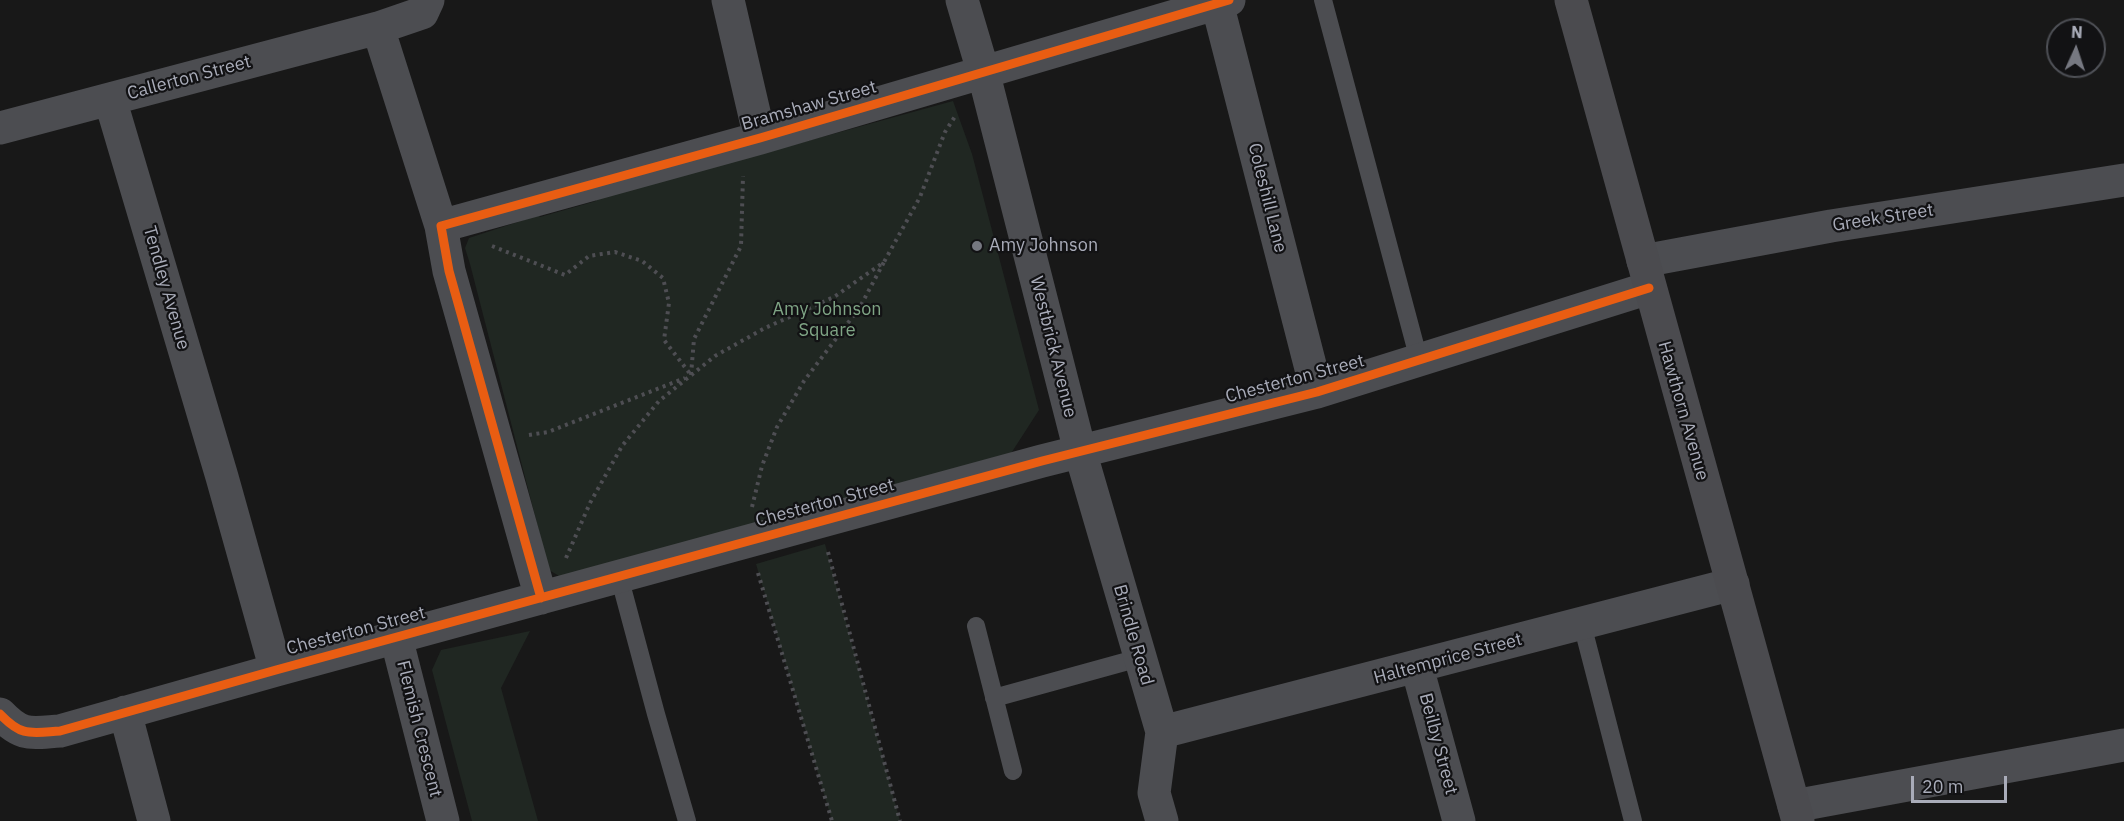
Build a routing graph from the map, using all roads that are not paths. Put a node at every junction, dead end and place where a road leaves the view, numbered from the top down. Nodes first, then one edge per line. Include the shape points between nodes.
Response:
1 (728, 0) edge
2 (962, 0) edge
3 (1323, 0) edge
4 (1571, 0) edge
5 (1223, 1) edge
6 (425, 7) edge
7 (378, 28) junction
8 (984, 71) junction
9 (110, 99) junction
10 (0, 128) edge
11 (760, 138) junction
12 (2124, 180) edge
13 (441, 226) junction
14 (1646, 274) junction
15 (1419, 360) junction
16 (1317, 392) junction
17 (1080, 451) junction
18 (619, 576) junction
19 (1733, 584) junction
20 (541, 597) junction
21 (1582, 624) junction
22 (976, 626) dead end
23 (396, 637) junction
24 (1139, 658) junction
25 (1418, 667) junction
26 (276, 670) junction
27 (994, 698) junction
28 (125, 712) junction
29 (3, 724) edge
30 (1162, 732) junction
31 (2124, 745) edge
32 (1013, 771) dead end
33 (1796, 813) edge
34 (154, 821) edge
35 (443, 821) edge
36 (687, 821) edge
37 (1162, 821) edge
38 (1459, 821) edge
39 (1633, 821) edge

1 - 11 street
2 - 8 street, Westbrick Avenue
3 - 15 lane
4 - 14 street, Hawthorn Avenue
5 - 8 street, Bramshaw Street
5 - 16 street, Coleshill Lane
6 - 7 street, Callerton Street
7 - 9 street, Callerton Street
7 - 13 street
8 - 11 street, Bramshaw Street
8 - 17 street, Westbrick Avenue
9 - 10 street, Callerton Street
9 - 26 street, Tendley Avenue
11 - 13 street, Bramshaw Street
12 - 14 street, Greek Street via 1831,226
13 - 20 street via 449,271
14 - 15 street, Chesterton Street
14 - 19 street, Hawthorn Avenue
15 - 16 street, Chesterton Street
16 - 17 street, Chesterton Street
17 - 18 street, Chesterton Street
17 - 24 street, Brindle Road
18 - 20 street, Chesterton Street
18 - 36 lane
19 - 21 street, Haltemprice Street
19 - 33 street, Hawthorn Avenue
20 - 23 street, Chesterton Street
21 - 25 street, Haltemprice Street
21 - 39 lane
22 - 27 lane
23 - 26 street, Chesterton Street
23 - 35 street, Flemish Crescent
24 - 27 lane
24 - 30 street, Brindle Road
25 - 30 street, Haltemprice Street
25 - 38 street, Beilby Street
26 - 28 street, Chesterton Street
27 - 32 lane
28 - 29 street, Chesterton Street via 60,731 25,734
28 - 34 street
30 - 37 street, Brindle Road via 1154,793
31 - 33 street

